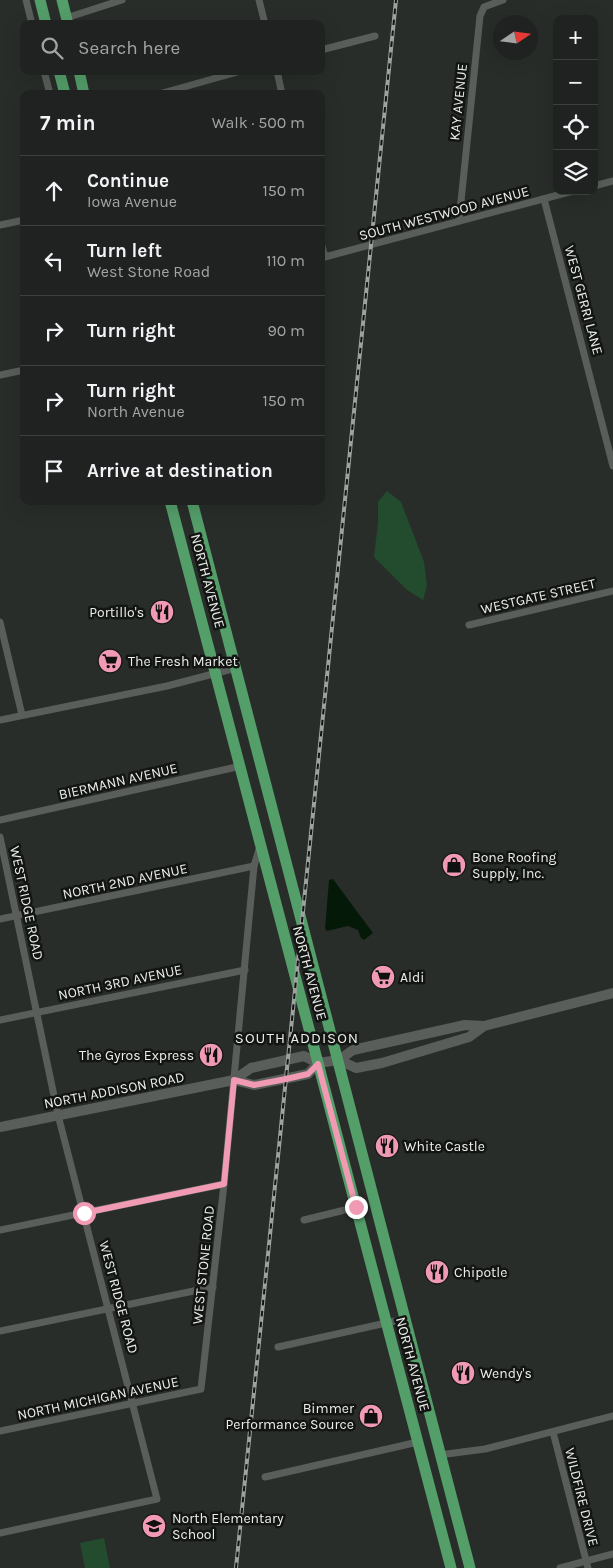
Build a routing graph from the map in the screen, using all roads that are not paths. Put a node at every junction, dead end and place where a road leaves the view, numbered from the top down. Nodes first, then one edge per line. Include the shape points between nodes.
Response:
1 (26, 0) edge
2 (40, 0) edge
3 (62, 0) edge
4 (122, 0) edge
5 (259, 0) edge
6 (503, 0) edge
7 (31, 20) edge
8 (45, 20) edge
9 (67, 20) edge
10 (70, 20) edge
11 (264, 20) edge
12 (375, 36) dead end
13 (325, 49) edge
14 (45, 75) edge
15 (60, 75) edge
16 (80, 75) edge
17 (227, 75) edge
18 (278, 75) edge
19 (49, 90) edge
20 (63, 90) edge
21 (83, 90) edge
22 (173, 90) edge
23 (281, 90) edge
24 (613, 181) edge
25 (598, 185) edge
26 (556, 195) edge
27 (544, 198) junction
28 (20, 221) edge
29 (459, 221) junction
30 (0, 225) edge
31 (325, 257) edge
32 (20, 371) edge
33 (0, 374) edge
34 (613, 466) edge
35 (171, 505) edge
36 (193, 505) edge
37 (613, 591) edge
38 (0, 622) edge
39 (470, 625) dead end
40 (236, 668) junction
41 (216, 673) junction
42 (22, 715) junction
43 (0, 720) edge
44 (241, 766) junction
45 (0, 820) edge
46 (0, 837) edge
47 (260, 845) junction
48 (254, 866) junction
49 (16, 916) junction
50 (0, 919) edge
51 (245, 970) junction
52 (613, 993) edge
53 (36, 1012) junction
54 (0, 1020) edge
55 (484, 1026) junction
56 (340, 1060) junction
57 (318, 1064) junction
58 (234, 1080) junction
59 (58, 1115) junction
60 (0, 1127) edge
61 (224, 1184) junction
62 (356, 1207) junction
63 (84, 1213) junction
64 (304, 1220) dead end
65 (0, 1230) edge
66 (213, 1287) junction
67 (109, 1308) junction
68 (404, 1318) junction
69 (386, 1324) junction
70 (0, 1331) edge
71 (278, 1346) dead end
72 (201, 1389) joint
73 (133, 1404) junction
74 (613, 1416) edge
75 (0, 1431) edge
76 (553, 1432) junction
77 (418, 1442) junction
78 (439, 1455) junction
79 (265, 1478) dead end
80 (0, 1533) edge
81 (613, 1554) edge
82 (587, 1564) edge
83 (451, 1568) edge
84 (470, 1568) edge
85 (560, 1568) edge

1 - 7 street
2 - 8 main road
3 - 9 main road
4 - 10 street
5 - 11 street
6 - 29 street, KAY AVENUE via 484,6 480,16
12 - 13 street
14 - 19 street
15 - 20 main road
16 - 21 main road
17 - 22 street
18 - 23 street
24 - 25 street
26 - 27 street, SOUTH WESTWOOD AVENUE
27 - 29 street, SOUTH WESTWOOD AVENUE
27 - 34 street, WEST GERRI LANE
28 - 30 street
29 - 31 street, SOUTH WESTWOOD AVENUE
32 - 33 street
35 - 41 main road, NORTH AVENUE
36 - 40 main road, NORTH AVENUE
37 - 39 street, WESTGATE STREET
38 - 42 street
40 - 41 street
40 - 56 main road, NORTH AVENUE
41 - 42 street
41 - 44 main road, NORTH AVENUE
42 - 43 street
44 - 45 street, BIERMANN AVENUE
44 - 47 main road, NORTH AVENUE
46 - 49 street, WEST RIDGE ROAD
47 - 48 street, WEST STONE ROAD
47 - 57 main road, NORTH AVENUE
48 - 49 street, NORTH 2ND AVENUE
48 - 51 street, WEST STONE ROAD
49 - 50 street, NORTH 2ND AVENUE
49 - 53 street, WEST RIDGE ROAD
51 - 53 street, NORTH 3RD AVENUE
51 - 58 street, WEST STONE ROAD
52 - 55 street, NORTH ADDISON ROAD
53 - 54 street, NORTH 3RD AVENUE
53 - 59 street, WEST RIDGE ROAD
55 - 56 street, NORTH ADDISON ROAD via 465,1025 390,1041 353,1050
55 - 56 street, NORTH ADDISON ROAD via 470,1037 382,1063 356,1068
56 - 57 street, NORTH ADDISON ROAD
56 - 68 main road, NORTH AVENUE
57 - 58 street, NORTH ADDISON ROAD via 308,1074 286,1079 254,1085
57 - 58 street, NORTH ADDISON ROAD via 304,1056 252,1068
57 - 62 main road, NORTH AVENUE
58 - 59 street, NORTH ADDISON ROAD
58 - 61 street, WEST STONE ROAD
59 - 60 street, NORTH ADDISON ROAD
59 - 63 street, WEST RIDGE ROAD
61 - 63 street
61 - 66 street, WEST STONE ROAD
62 - 64 street
62 - 69 main road, NORTH AVENUE
63 - 65 street
63 - 67 street, WEST RIDGE ROAD
66 - 67 street
66 - 72 street, WEST STONE ROAD
67 - 70 street
67 - 73 street, WEST RIDGE ROAD
68 - 69 street
68 - 78 main road, NORTH AVENUE
69 - 71 street
69 - 77 main road, NORTH AVENUE
72 - 73 street, NORTH MICHIGAN AVENUE
73 - 75 street, NORTH MICHIGAN AVENUE
73 - 80 street, WEST RIDGE ROAD via 157,1499
74 - 76 street
76 - 78 street via 485,1449
76 - 82 street, WILDFIRE DRIVE
77 - 79 street
77 - 83 main road, NORTH AVENUE
78 - 84 main road, NORTH AVENUE
81 - 82 street
82 - 85 street

